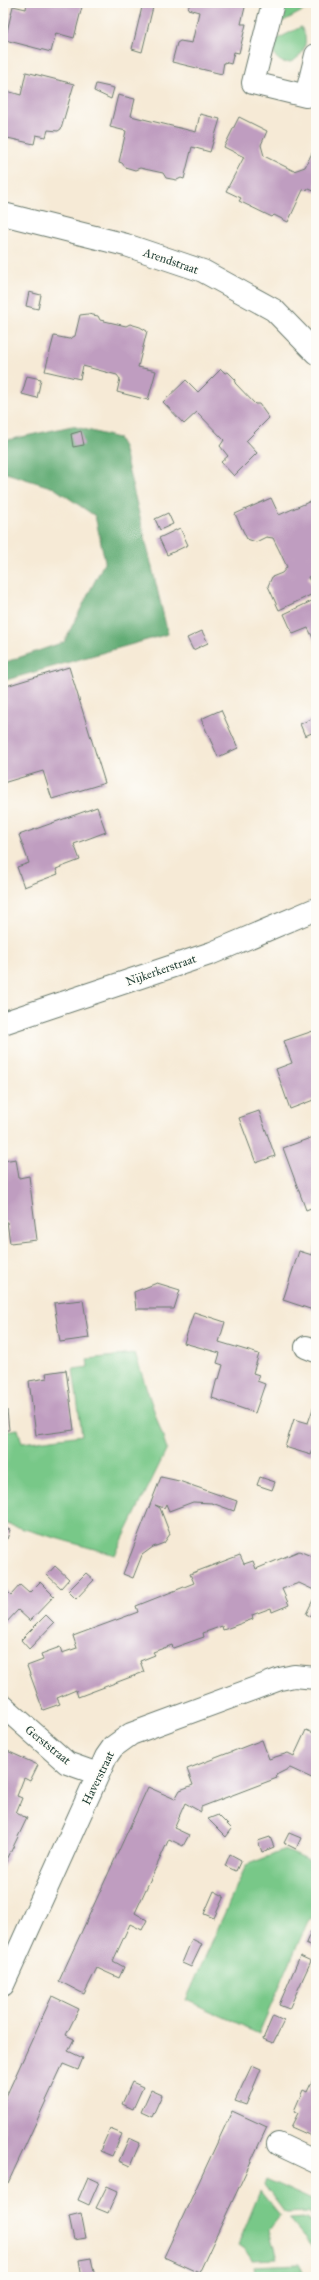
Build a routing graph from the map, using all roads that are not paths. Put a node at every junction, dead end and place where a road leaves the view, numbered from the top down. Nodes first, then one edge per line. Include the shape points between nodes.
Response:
1 (273, 3) edge
2 (316, 55) edge
3 (3, 214) edge
4 (316, 353) edge
5 (316, 909) edge
6 (3, 1023) edge
7 (316, 1678) edge
8 (3, 1706) edge
9 (98, 1774) junction
10 (3, 1985) edge
11 (278, 2144) dead end
12 (316, 2162) edge

1 - 2 street via 254,83 306,96
3 - 4 street, Arendstraat via 126,245 203,271 274,310
5 - 6 street, Nijkerkerstraat via 212,953
7 - 9 street, Haverstraat via 294,1676 280,1679 131,1734 113,1747
8 - 9 street, Gerststraat via 67,1763
9 - 10 street, Haverstraat
11 - 12 street

